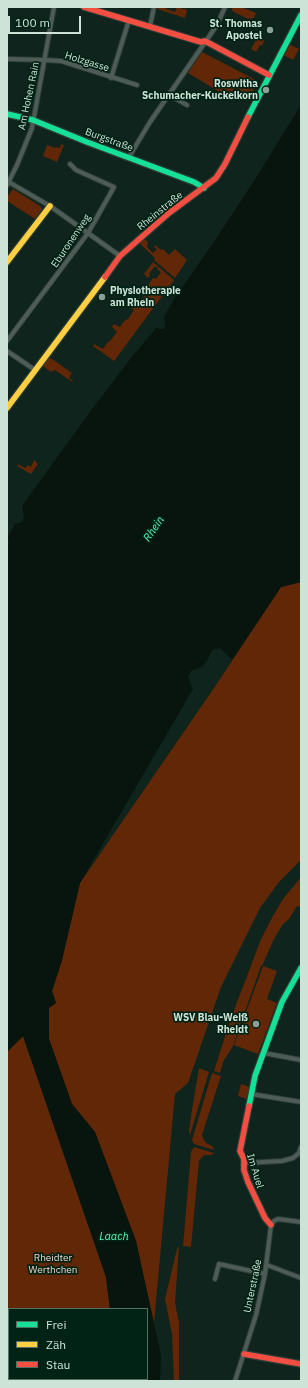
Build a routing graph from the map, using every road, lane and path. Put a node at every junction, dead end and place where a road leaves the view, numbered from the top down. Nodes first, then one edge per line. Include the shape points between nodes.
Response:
1 (54, 7) edge
2 (84, 7) edge
3 (154, 7) edge
4 (225, 7) edge
5 (301, 15) edge
6 (129, 20) junction
7 (150, 26) junction
8 (205, 41) junction
9 (7, 59) edge
10 (45, 60) junction
11 (269, 75) junction
12 (112, 78) junction
13 (137, 85) dead end
14 (169, 95) junction
15 (187, 105) dead end
16 (7, 114) edge
17 (33, 120) junction
18 (129, 157) junction
19 (70, 164) dead end
20 (8, 182) edge
21 (204, 188) junction
22 (50, 206) junction
23 (88, 233) junction
24 (120, 256) junction
25 (7, 262) edge
26 (7, 341) edge
27 (7, 351) edge
28 (34, 370) junction
29 (7, 408) edge
30 (301, 968) edge
31 (264, 1053) junction
32 (301, 1060) edge
33 (252, 1094) junction
34 (301, 1102) edge
35 (301, 1148) edge
36 (245, 1163) junction
37 (301, 1222) edge
38 (271, 1225) junction
39 (267, 1266) junction
40 (265, 1274) junction
41 (301, 1278) edge
42 (215, 1279) dead end
43 (244, 1354) junction
44 (301, 1364) edge
45 (235, 1381) edge

1 - 10 street, Am Hohen Rain
2 - 6 street
3 - 7 street
4 - 8 street
5 - 11 street, Rheinstraße
6 - 7 street
6 - 12 street
7 - 8 street via 201,42
8 - 11 street
8 - 14 street
9 - 10 street, Holzgasse
10 - 12 street, Holzgasse via 61,62
10 - 17 street, Am Hohen Rain
11 - 21 street, Rheinstraße via 225,164 216,178
12 - 13 street, Holzgasse
14 - 15 street
14 - 18 street
16 - 17 street, Burgstraße
17 - 18 street, Burgstraße
17 - 20 street, Am Hohen Rain via 32,128
18 - 21 street, Burgstraße
19 - 23 street, Eburonenweg via 76,170 114,187
20 - 22 street
21 - 24 street, Rheinstraße via 169,213
22 - 23 street
22 - 25 street
23 - 24 street
23 - 26 street, Eburonenweg
24 - 28 street, Rheinstraße
27 - 28 street
28 - 29 street, Rheinstraße
30 - 31 street, Im Auel via 282,1002
31 - 32 street
31 - 33 street, Im Auel via 255,1076
33 - 34 street
33 - 36 street, Im Auel via 240,1151
35 - 36 street via 293,1158 282,1161
36 - 38 street, Im Auel via 244,1170 257,1203
37 - 38 street via 278,1219
38 - 39 street, Unterstraße
39 - 40 street, Unterstraße
39 - 41 street
40 - 42 street via 219,1264
40 - 43 street, Unterstraße
43 - 44 street
43 - 45 street, Unterstraße

